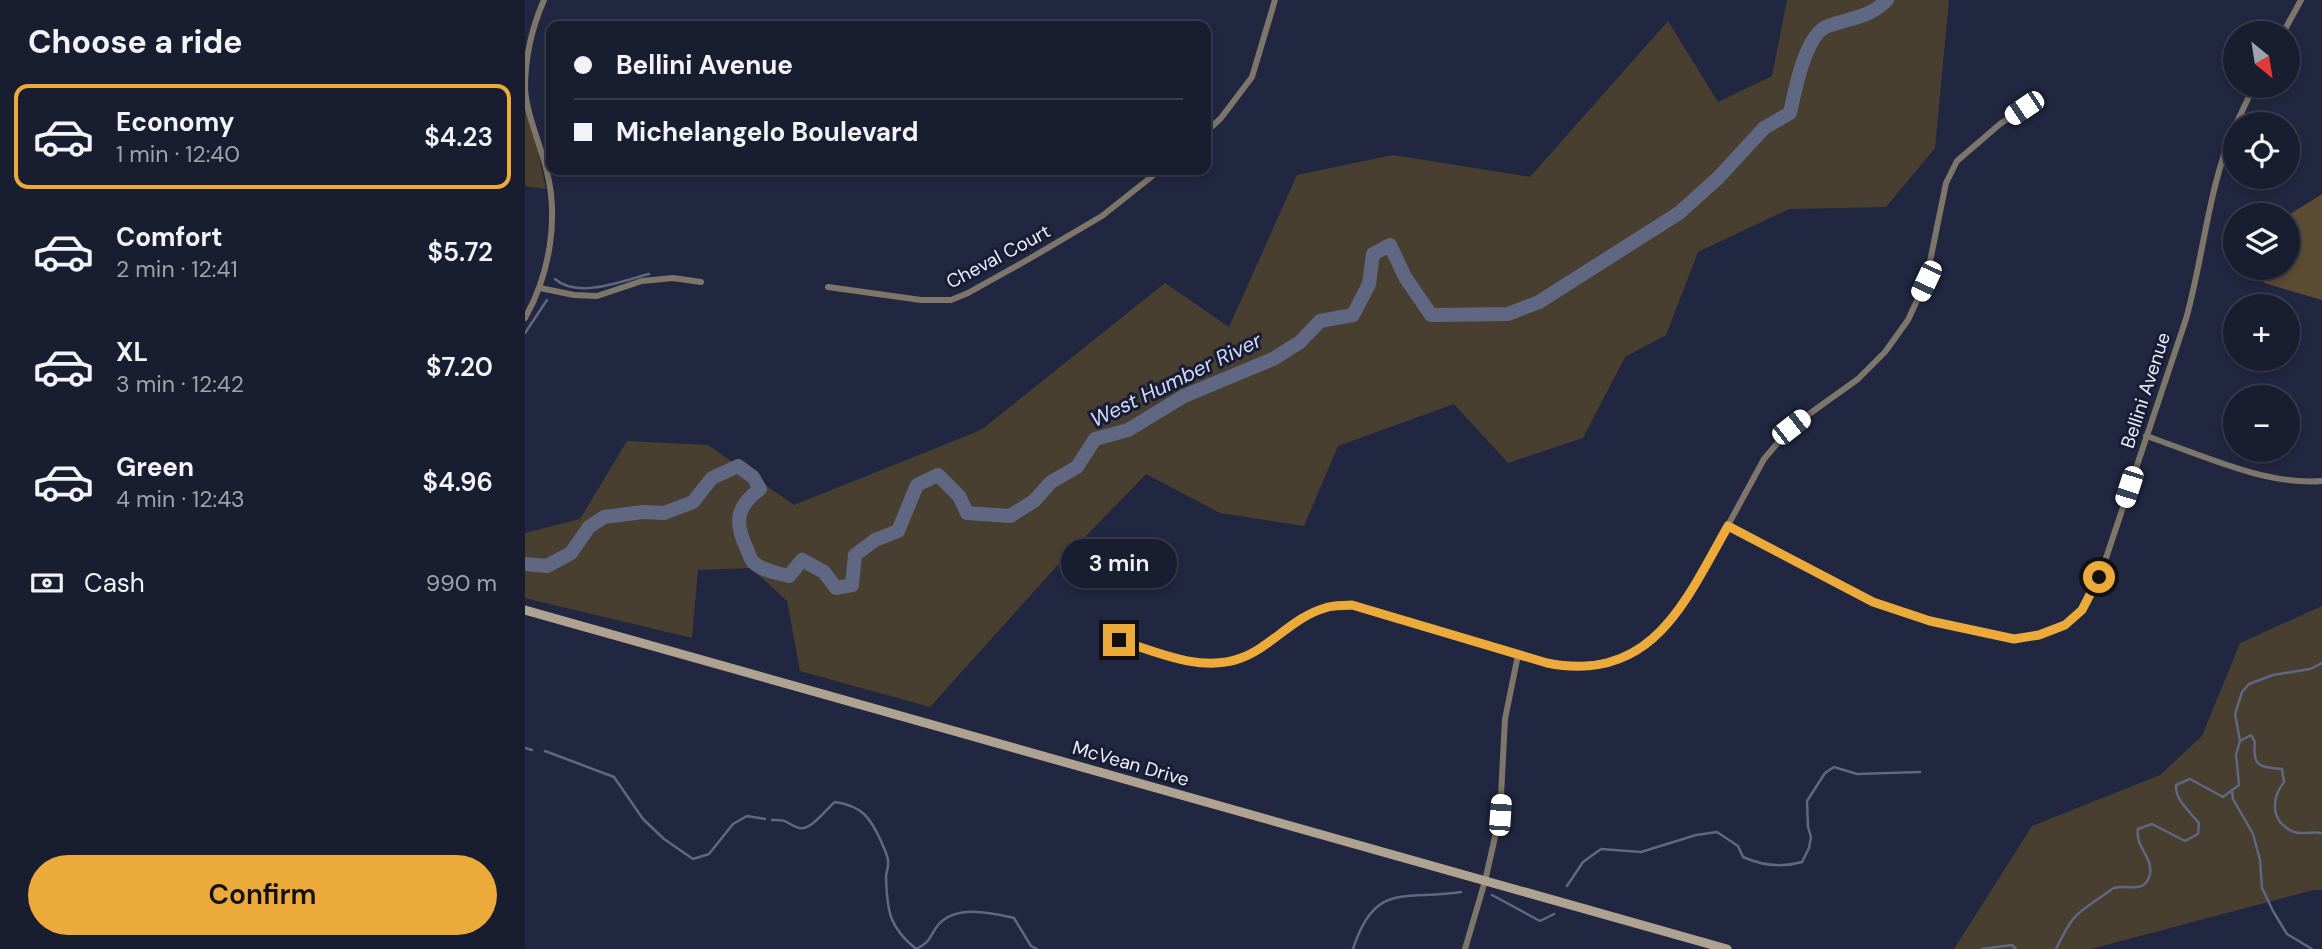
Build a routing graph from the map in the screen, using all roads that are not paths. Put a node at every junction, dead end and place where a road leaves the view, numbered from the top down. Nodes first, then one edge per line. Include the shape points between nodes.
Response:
1 (544, 0) edge
2 (1275, 0) edge
3 (2301, 0) edge
4 (2290, 21) edge
5 (525, 91) edge
6 (525, 91) edge
7 (2024, 108) dead end
8 (1211, 127) edge
9 (2223, 158) edge
10 (546, 167) edge
11 (548, 175) edge
12 (1151, 175) edge
13 (701, 282) dead end
14 (828, 287) dead end
15 (540, 288) junction
16 (525, 318) edge
17 (2146, 436) junction
18 (2322, 481) edge
19 (1728, 526) junction
20 (525, 610) edge
21 (1119, 640) dead end
22 (1518, 655) junction
23 (1485, 881) junction
24 (1465, 949) edge
25 (1727, 949) edge

1 - 5 street via 529,50
2 - 8 street via 1252,78
3 - 4 street
6 - 10 street
7 - 19 street via 1957,161 1946,183 1926,281 1908,320 1858,379 1791,427 1764,459
9 - 17 street, Bellini Avenue via 2186,319
11 - 15 street via 551,236
12 - 14 street, Cheval Court via 1103,216 951,300
13 - 15 street via 673,278 642,281 597,296
15 - 16 street
17 - 18 street via 2255,473 2301,483
17 - 19 street, Bellini Avenue via 2093,591 2082,610 2065,625 2039,635 2014,639 1983,634 1873,602
19 - 22 street via 1674,618 1632,653 1579,667
20 - 23 main road, McVean Drive
21 - 22 street via 1169,656 1221,662 1241,658 1325,608 1352,605
22 - 23 street via 1504,719 1500,815
23 - 24 street
23 - 25 main road, McVean Drive

